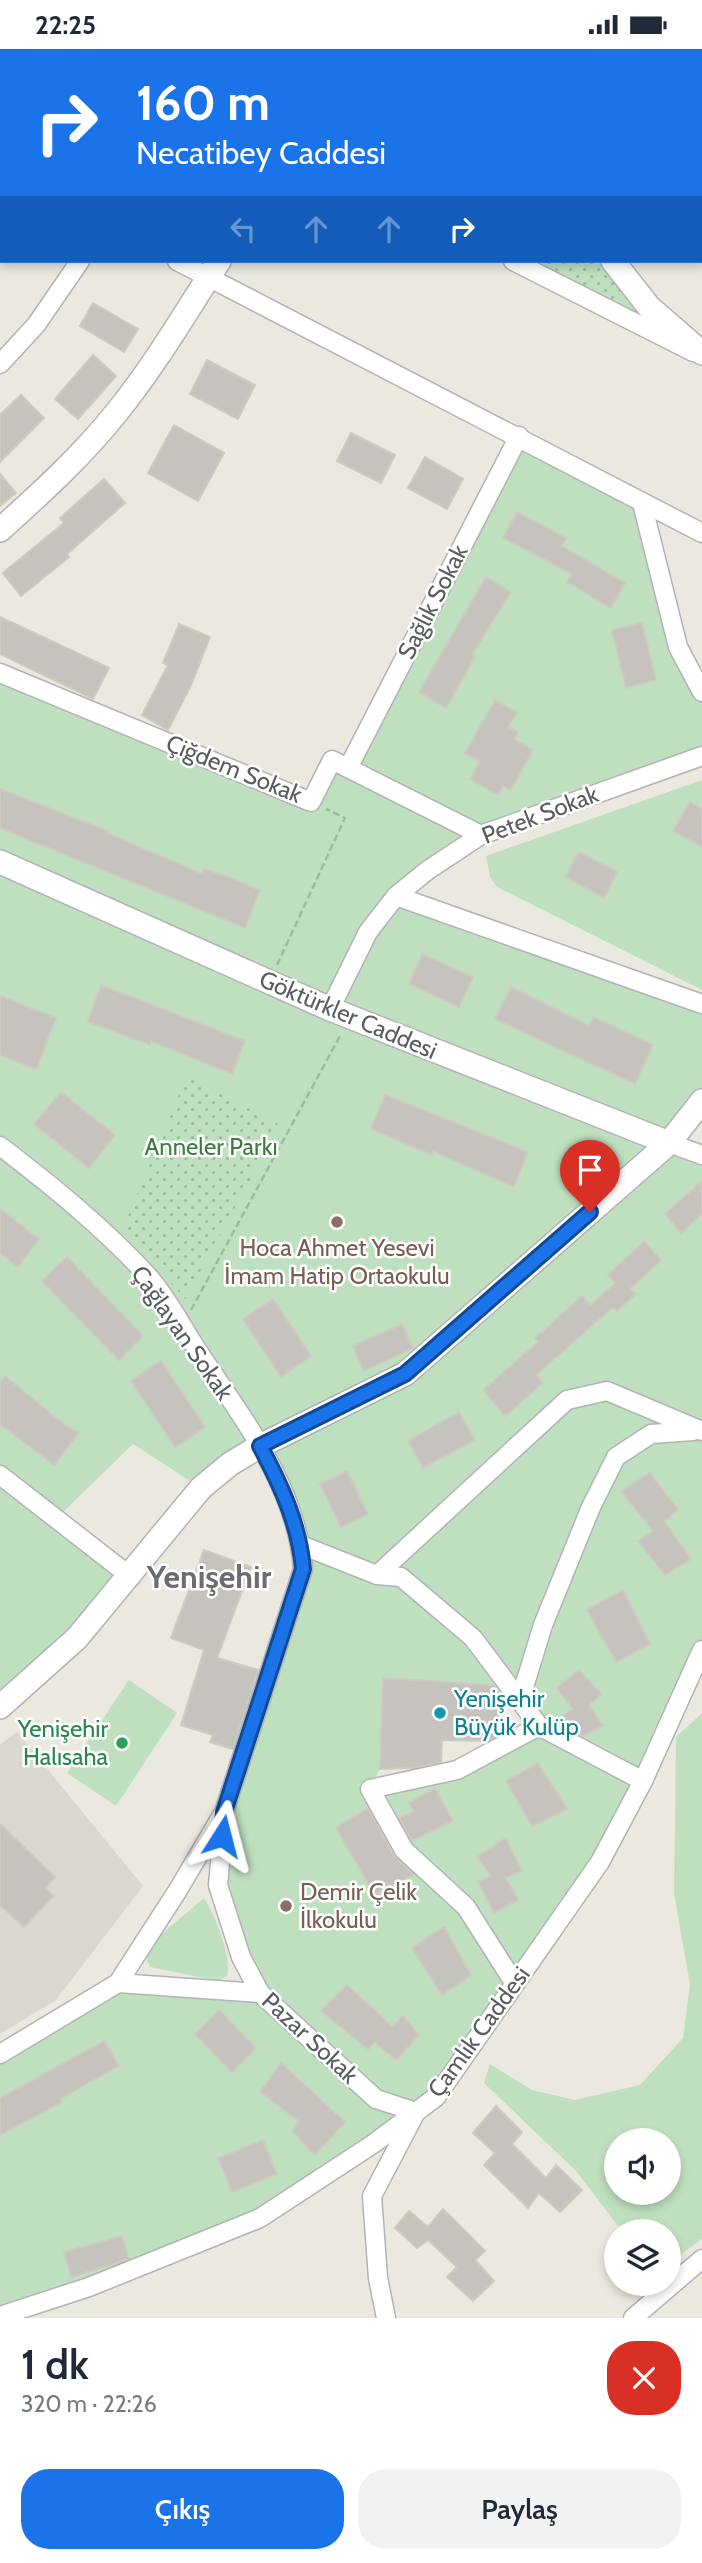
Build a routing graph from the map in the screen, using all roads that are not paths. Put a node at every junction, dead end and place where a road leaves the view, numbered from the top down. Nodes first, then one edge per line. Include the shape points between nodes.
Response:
1 (79, 263) edge
2 (186, 263) edge
3 (517, 263) edge
4 (614, 263) edge
5 (213, 269) edge
6 (702, 355) edge
7 (0, 363) edge
8 (519, 436) junction
9 (642, 503) junction
10 (0, 530) edge
11 (702, 534) edge
12 (0, 673) edge
13 (702, 692) edge
14 (702, 756) edge
15 (348, 768) junction
16 (481, 835) junction
17 (0, 862) edge
18 (397, 896) junction
19 (702, 1004) edge
20 (340, 1013) junction
21 (702, 1101) edge
22 (669, 1143) junction
23 (0, 1146) edge
24 (702, 1155) edge
25 (702, 1432) edge
26 (260, 1446) junction
27 (0, 1475) edge
28 (301, 1545) junction
29 (377, 1574) junction
30 (131, 1577) junction
31 (702, 1650) edge
32 (520, 1700) junction
33 (0, 1707) edge
34 (540, 1725) junction
35 (642, 1781) junction
36 (224, 1812) junction
37 (118, 1983) junction
38 (515, 1984) junction
39 (260, 1993) junction
40 (0, 2054) edge
41 (416, 2112) junction
42 (700, 2265) edge
43 (0, 2316) edge
44 (386, 2318) edge
45 (633, 2318) edge

1 - 7 street via 36,325
2 - 5 street
3 - 6 street
4 - 6 street via 649,307
5 - 8 street
5 - 10 street via 118,412 72,463
8 - 9 street
8 - 15 street, Sağlık Sokak
9 - 11 street
9 - 13 street via 678,647
12 - 15 street, Çiğdem Sokak via 311,802 331,760
14 - 16 street, Petek Sokak
15 - 16 street
16 - 18 street, Petek Sokak
17 - 20 street, Göktürkler Caddesi
18 - 19 street
18 - 20 street, Petek Sokak via 368,932
20 - 22 street, Göktürkler Caddesi
21 - 22 street
22 - 24 street, Göktürkler Caddesi
22 - 26 street via 405,1374
23 - 26 street, Çağlayan Sokak via 72,1202 140,1268
25 - 29 street via 607,1391 567,1400
25 - 32 street via 651,1434 616,1457 543,1625
26 - 28 street, Çağlayan Sokak via 283,1489
26 - 30 street via 201,1488
27 - 30 street
28 - 29 street
28 - 36 street via 303,1569
29 - 32 street via 401,1577 473,1638
30 - 33 street via 77,1639
31 - 35 street, Çamlık Caddesi
32 - 34 street
34 - 35 street
34 - 38 street via 457,1770 370,1789 404,1850 466,1907
35 - 38 street, Çamlık Caddesi via 600,1862
36 - 37 street
36 - 39 street, Pazar Sokak via 218,1885 241,1957
37 - 39 street
37 - 40 street
38 - 41 street, Çamlık Caddesi via 436,2097
39 - 41 street, Pazar Sokak via 376,2099
41 - 43 street, Çamlık Caddesi via 260,2218 89,2287
41 - 44 street via 372,2196 377,2278
42 - 45 street

